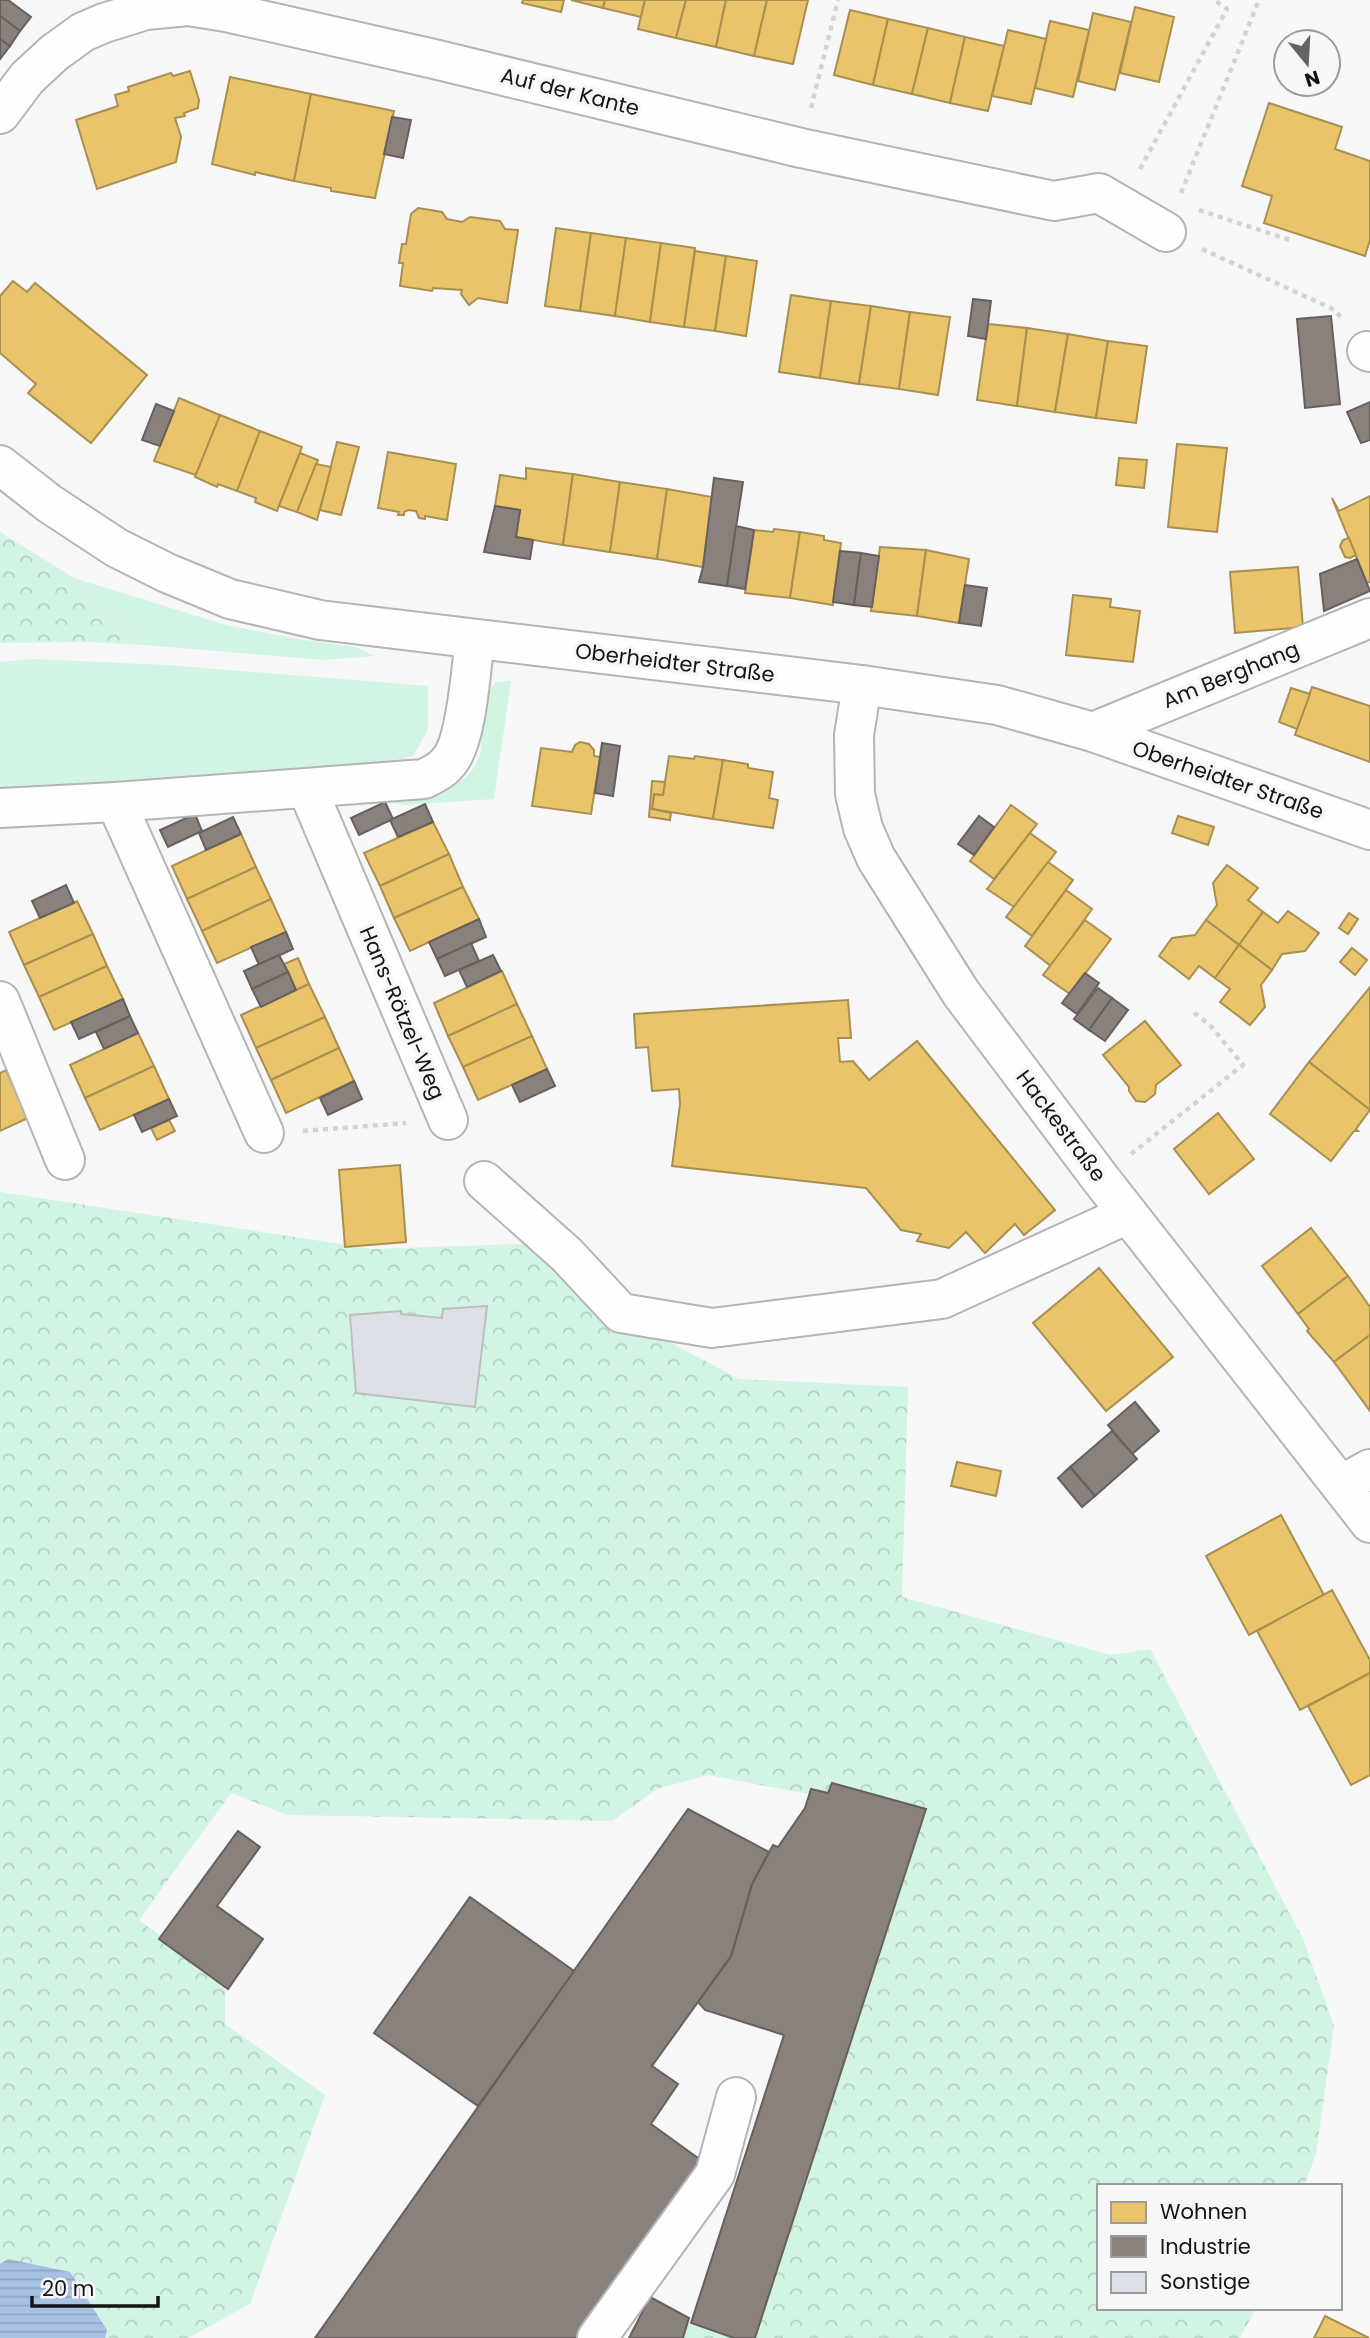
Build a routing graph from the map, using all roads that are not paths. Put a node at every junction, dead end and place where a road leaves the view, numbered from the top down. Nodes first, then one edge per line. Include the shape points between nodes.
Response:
1 (0, 114) edge
2 (1170, 234) road end
3 (0, 465) edge
4 (1370, 618) edge
5 (475, 639) junction
6 (862, 685) junction
7 (1093, 732) junction
8 (307, 788) junction
9 (116, 802) junction
10 (0, 808) edge
11 (1370, 830) edge
12 (0, 1001) edge
13 (448, 1120) road end
14 (264, 1133) road end
15 (65, 1160) dead end
16 (485, 1181) dead end
17 (1128, 1214) junction
18 (1356, 1477) edge
19 (1370, 1523) edge
20 (736, 2096) dead end
21 (597, 2338) edge

1 - 2 street, Auf der Kante via 27,78 83,32 146,10 188,6 434,59 801,148 1054,201 1099,193
3 - 5 street, Oberheidter Straße via 117,548 230,599 320,620
4 - 7 street, Am Berghang
5 - 6 street, Oberheidter Straße
5 - 8 street via 461,735 452,758 441,770 424,779
6 - 7 street, Oberheidter Straße via 997,705
6 - 17 street, Hackestraße via 854,735 855,794 876,858 961,993
7 - 11 street, Oberheidter Straße
8 - 9 street
8 - 13 street, Hans-Rötzel-Weg
9 - 10 street
9 - 14 street
12 - 15 street
16 - 17 street via 567,1255 621,1313 712,1328 942,1298
17 - 18 street, Hackestraße
18 - 19 street, Hackestraße
20 - 21 street via 715,2174

